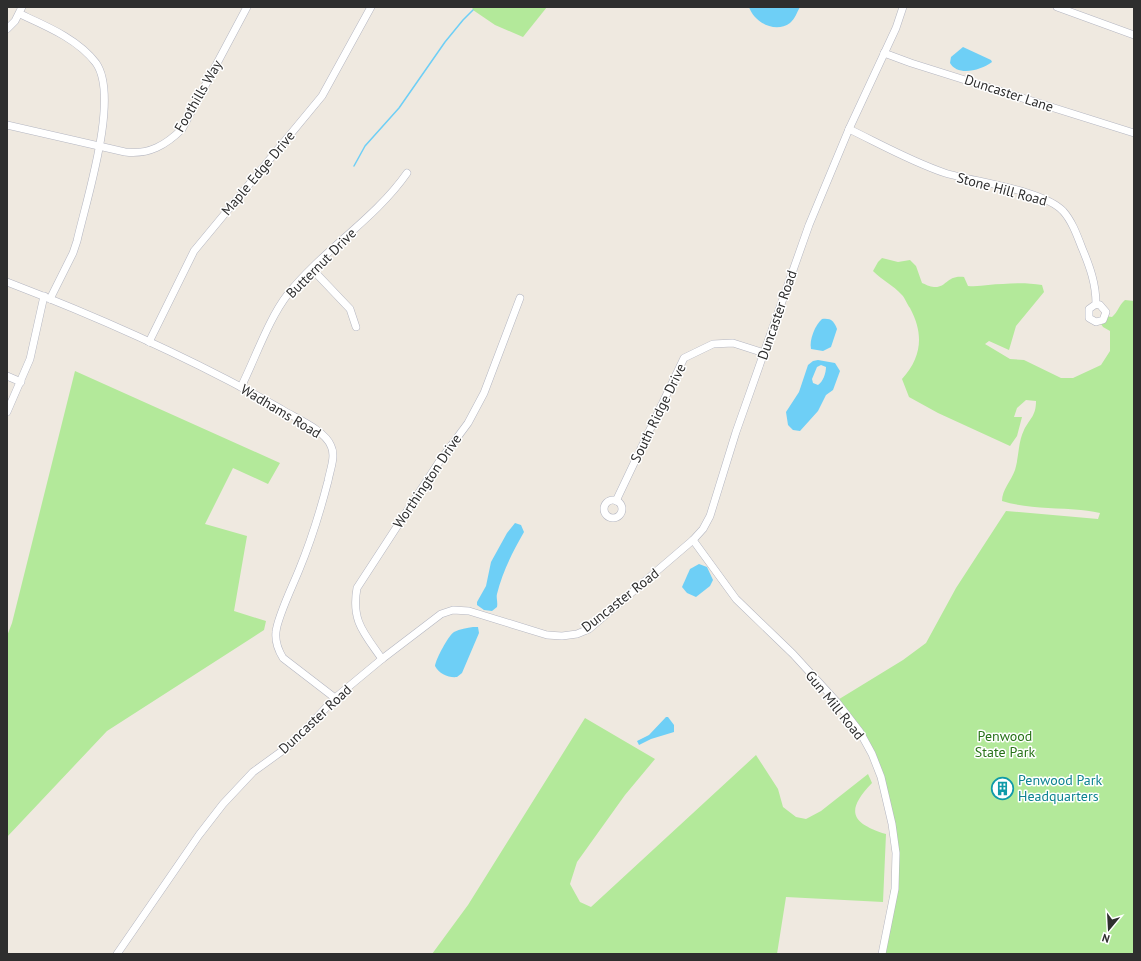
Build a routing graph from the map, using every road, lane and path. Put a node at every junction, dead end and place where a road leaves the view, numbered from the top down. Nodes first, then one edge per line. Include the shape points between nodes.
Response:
1 (247, 7) edge
2 (371, 7) edge
3 (903, 7) edge
4 (1057, 7) edge
5 (21, 10) edge
6 (7, 29) edge
7 (1134, 34) edge
8 (884, 53) junction
9 (7, 125) edge
10 (849, 129) junction
11 (1134, 133) edge
12 (100, 146) junction
13 (407, 172) dead end
14 (312, 269) junction
15 (7, 282) edge
16 (47, 298) junction
17 (520, 298) dead end
18 (1096, 304) dead end
19 (356, 327) dead end
20 (149, 342) junction
21 (764, 353) junction
22 (7, 376) edge
23 (21, 382) junction
24 (241, 387) junction
25 (7, 412) edge
26 (616, 501) dead end
27 (693, 540) junction
28 (382, 659) junction
29 (336, 698) junction
30 (117, 954) edge
31 (882, 954) edge

1 - 12 street, Foothills Way via 182,129 173,138 160,147 143,152 125,152
2 - 20 street, Maple Edge Drive via 322,96 194,251
3 - 8 street, Duncaster Road
4 - 7 street
5 - 6 street
5 - 12 street via 68,39 89,56 100,70 104,90
8 - 10 street, Duncaster Road
8 - 11 street, Duncaster Lane
9 - 12 street, Foothills Way
10 - 18 street, Stone Hill Road via 945,173 1053,202 1070,219 1093,278
10 - 21 street, Duncaster Road via 809,225
12 - 16 street via 73,253
13 - 14 street, Butternut Drive via 377,206
14 - 19 street via 350,309
14 - 24 street, Butternut Drive via 283,301
15 - 16 street, Wadhams Road
16 - 20 street, Wadhams Road
16 - 23 street
17 - 28 street, Worthington Drive via 484,393 468,423 439,462 357,588 354,603 359,626
20 - 24 street, Wadhams Road
21 - 26 street, South Ridge Drive via 733,343 713,344 684,358
21 - 27 street, Duncaster Road via 710,516 704,529
22 - 23 street
23 - 25 street
24 - 29 street, Wadhams Road via 322,433 332,446 331,468 313,537 276,633 283,658
27 - 28 street, Duncaster Road via 589,629 577,634 547,635 469,611 453,610 441,614
27 - 31 street, Gun Mill Road via 736,599 793,654 836,701 860,732 872,754 881,777 896,853 895,889
28 - 29 street, Duncaster Road
29 - 30 street, Duncaster Road via 293,743 253,772 223,804

